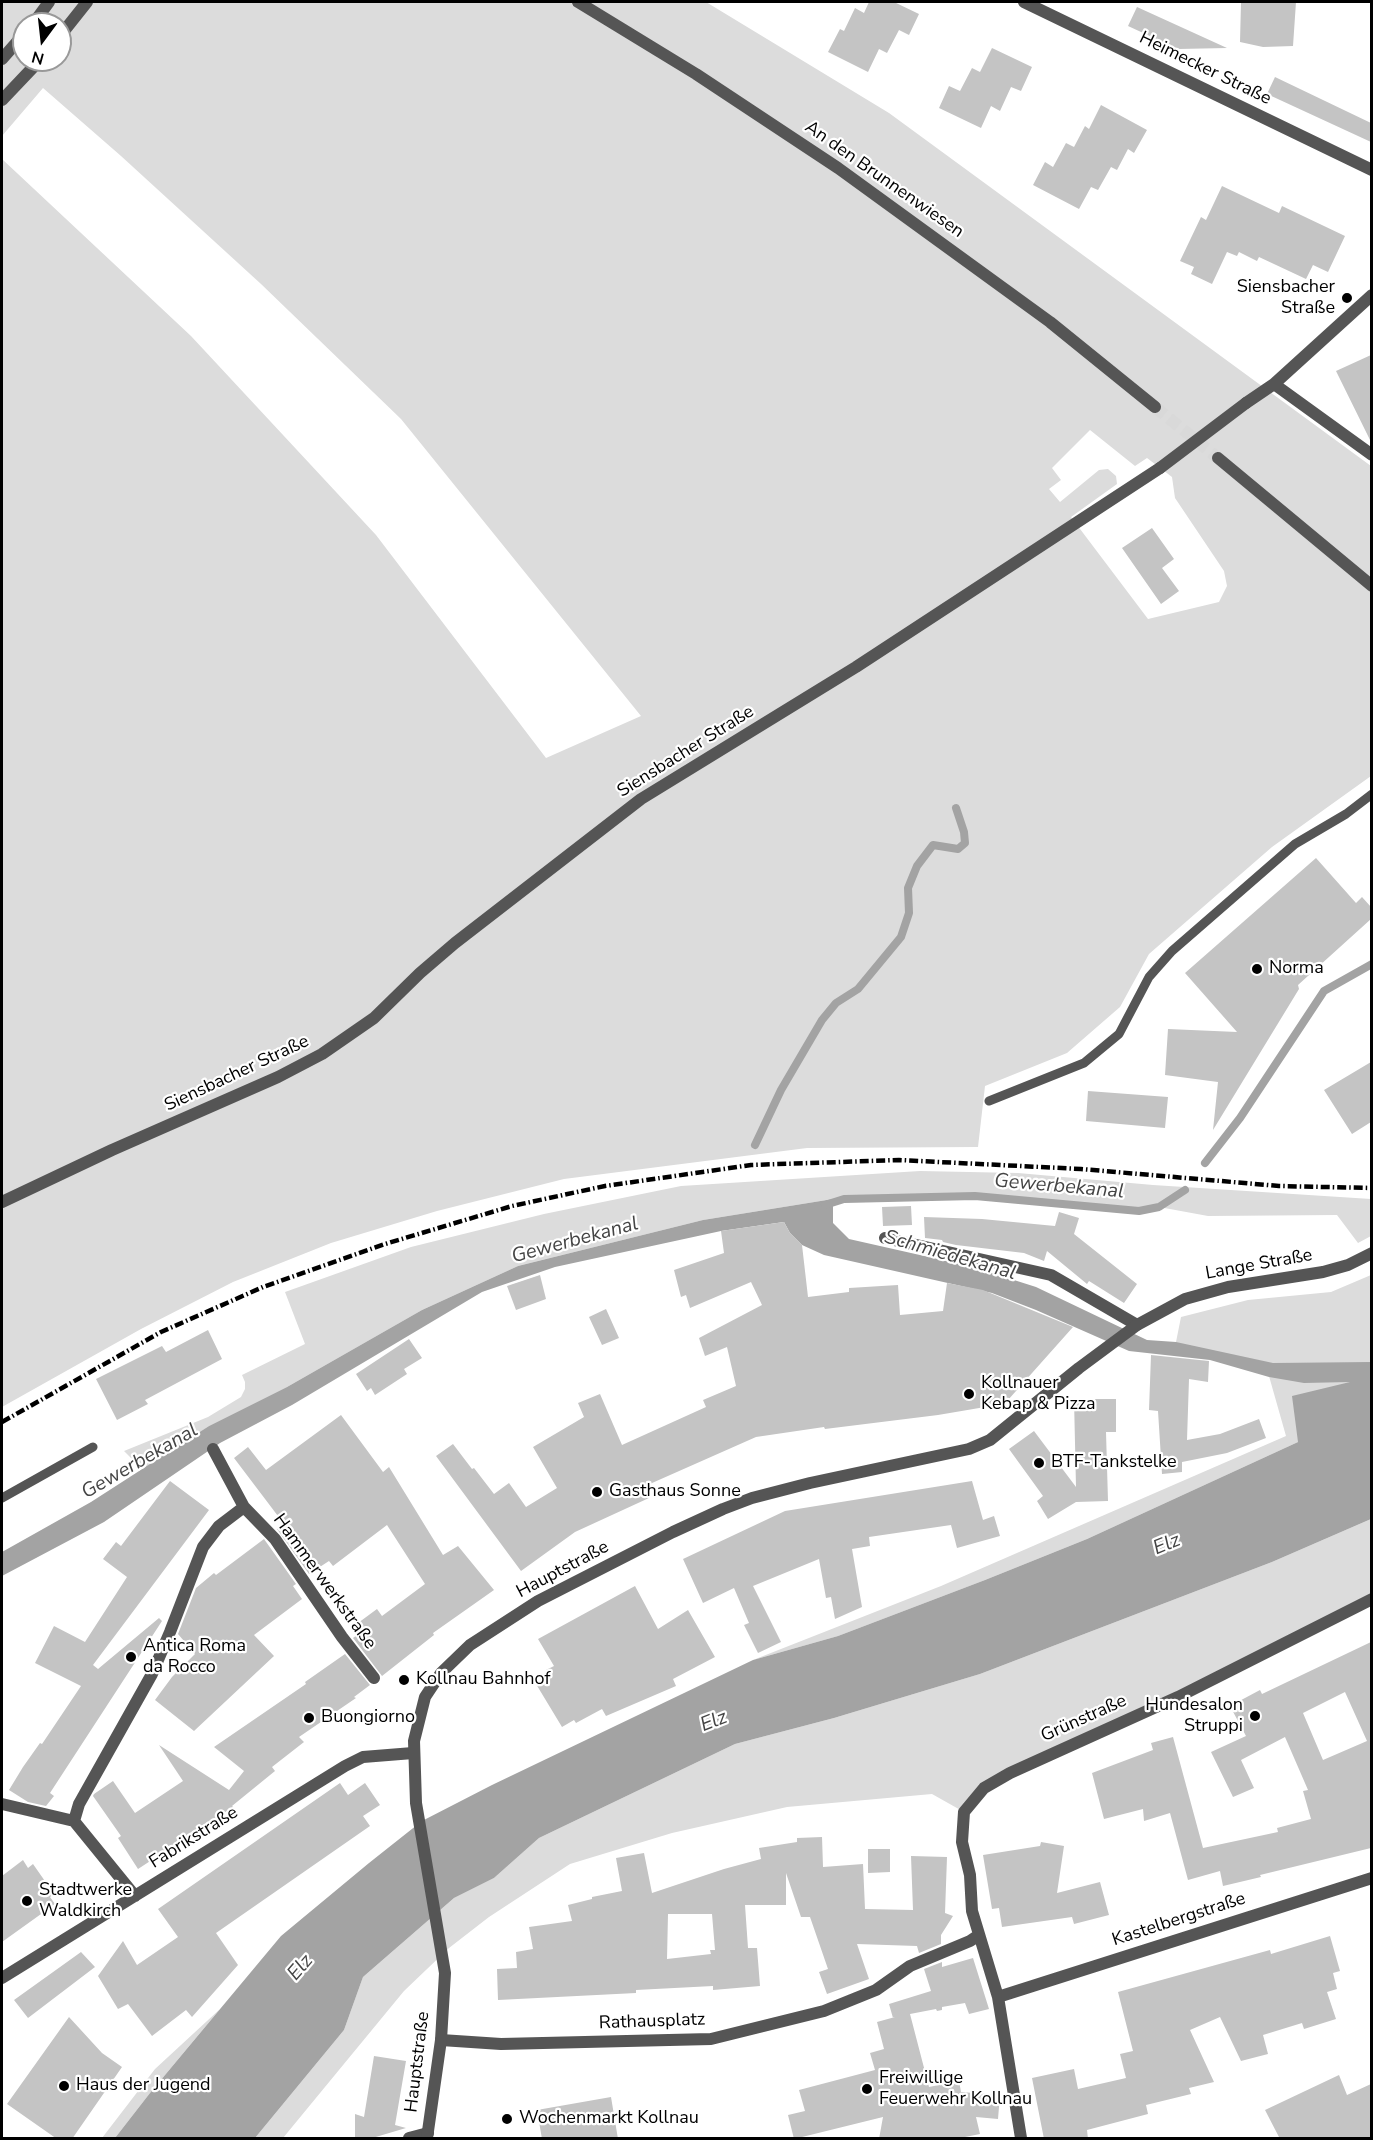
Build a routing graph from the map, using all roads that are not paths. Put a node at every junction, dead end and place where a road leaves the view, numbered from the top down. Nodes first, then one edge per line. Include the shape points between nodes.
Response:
1 (87, 2) edge
2 (578, 2) edge
3 (1024, 2) edge
4 (72, 21) edge
5 (12, 48) edge
6 (2, 59) edge
7 (29, 72) edge
8 (2, 100) edge
9 (1371, 170) edge
10 (1371, 295) edge
11 (1274, 384) junction
12 (1155, 407) tunnel mouth
13 (1371, 455) edge
14 (1218, 458) tunnel mouth
15 (1371, 586) edge
16 (1371, 794) edge
17 (989, 1101) dead end
18 (2, 1202) edge
19 (885, 1238) dead end
20 (1371, 1253) edge
21 (1137, 1325) junction
22 (93, 1447) dead end
23 (213, 1449) dead end
24 (2, 1498) edge
25 (244, 1507) junction
26 (1371, 1599) edge
27 (374, 1678) dead end
28 (413, 1753) junction
29 (2, 1804) edge
30 (74, 1821) junction
31 (1371, 1878) edge
32 (135, 1896) junction
33 (979, 1935) junction
34 (2, 1978) edge
35 (998, 1997) junction
36 (441, 2040) junction
37 (427, 2136) edge
38 (408, 2139) edge
39 (1021, 2139) edge

1 - 4 street
2 - 12 street, An den Brunnenwiesen via 838,168 1050,322
3 - 9 street, Heimecker Straße
5 - 6 street
7 - 8 street
10 - 11 street, Siensbacher Straße
11 - 13 street
11 - 18 street, Siensbacher Straße, bridge via 1160,468 856,667 641,800 454,943 374,1018 322,1054
14 - 15 street
16 - 17 lane via 1295,844 1172,951 1149,977 1119,1034 1084,1063
19 - 21 street via 1051,1275
20 - 21 street, Lange Straße via 1323,1272 1228,1287 1185,1299
21 - 28 street, Hauptstraße via 990,1440 969,1449 752,1498 673,1532 538,1601 470,1645 441,1673 425,1697
22 - 24 lane
23 - 25 street, Hammerwerkstraße
25 - 27 street, Hammerwerkstraße via 274,1539
25 - 30 street via 219,1526 203,1547 152,1674
26 - 33 street, Grünstraße via 984,1788 964,1812 962,1842
28 - 32 street, Fabrikstraße via 363,1757 345,1766
28 - 36 street, Hauptstraße via 418,1818 446,1973
29 - 30 street
30 - 32 street
31 - 35 street, Kastelbergstraße
32 - 34 street, Fabrikstraße
33 - 35 street, Grünstraße
33 - 36 street, Rathausplatz via 910,1966 876,1990 824,2011 711,2039 501,2044
35 - 39 street, Grünstraße
36 - 37 street, Hauptstraße
37 - 38 street

